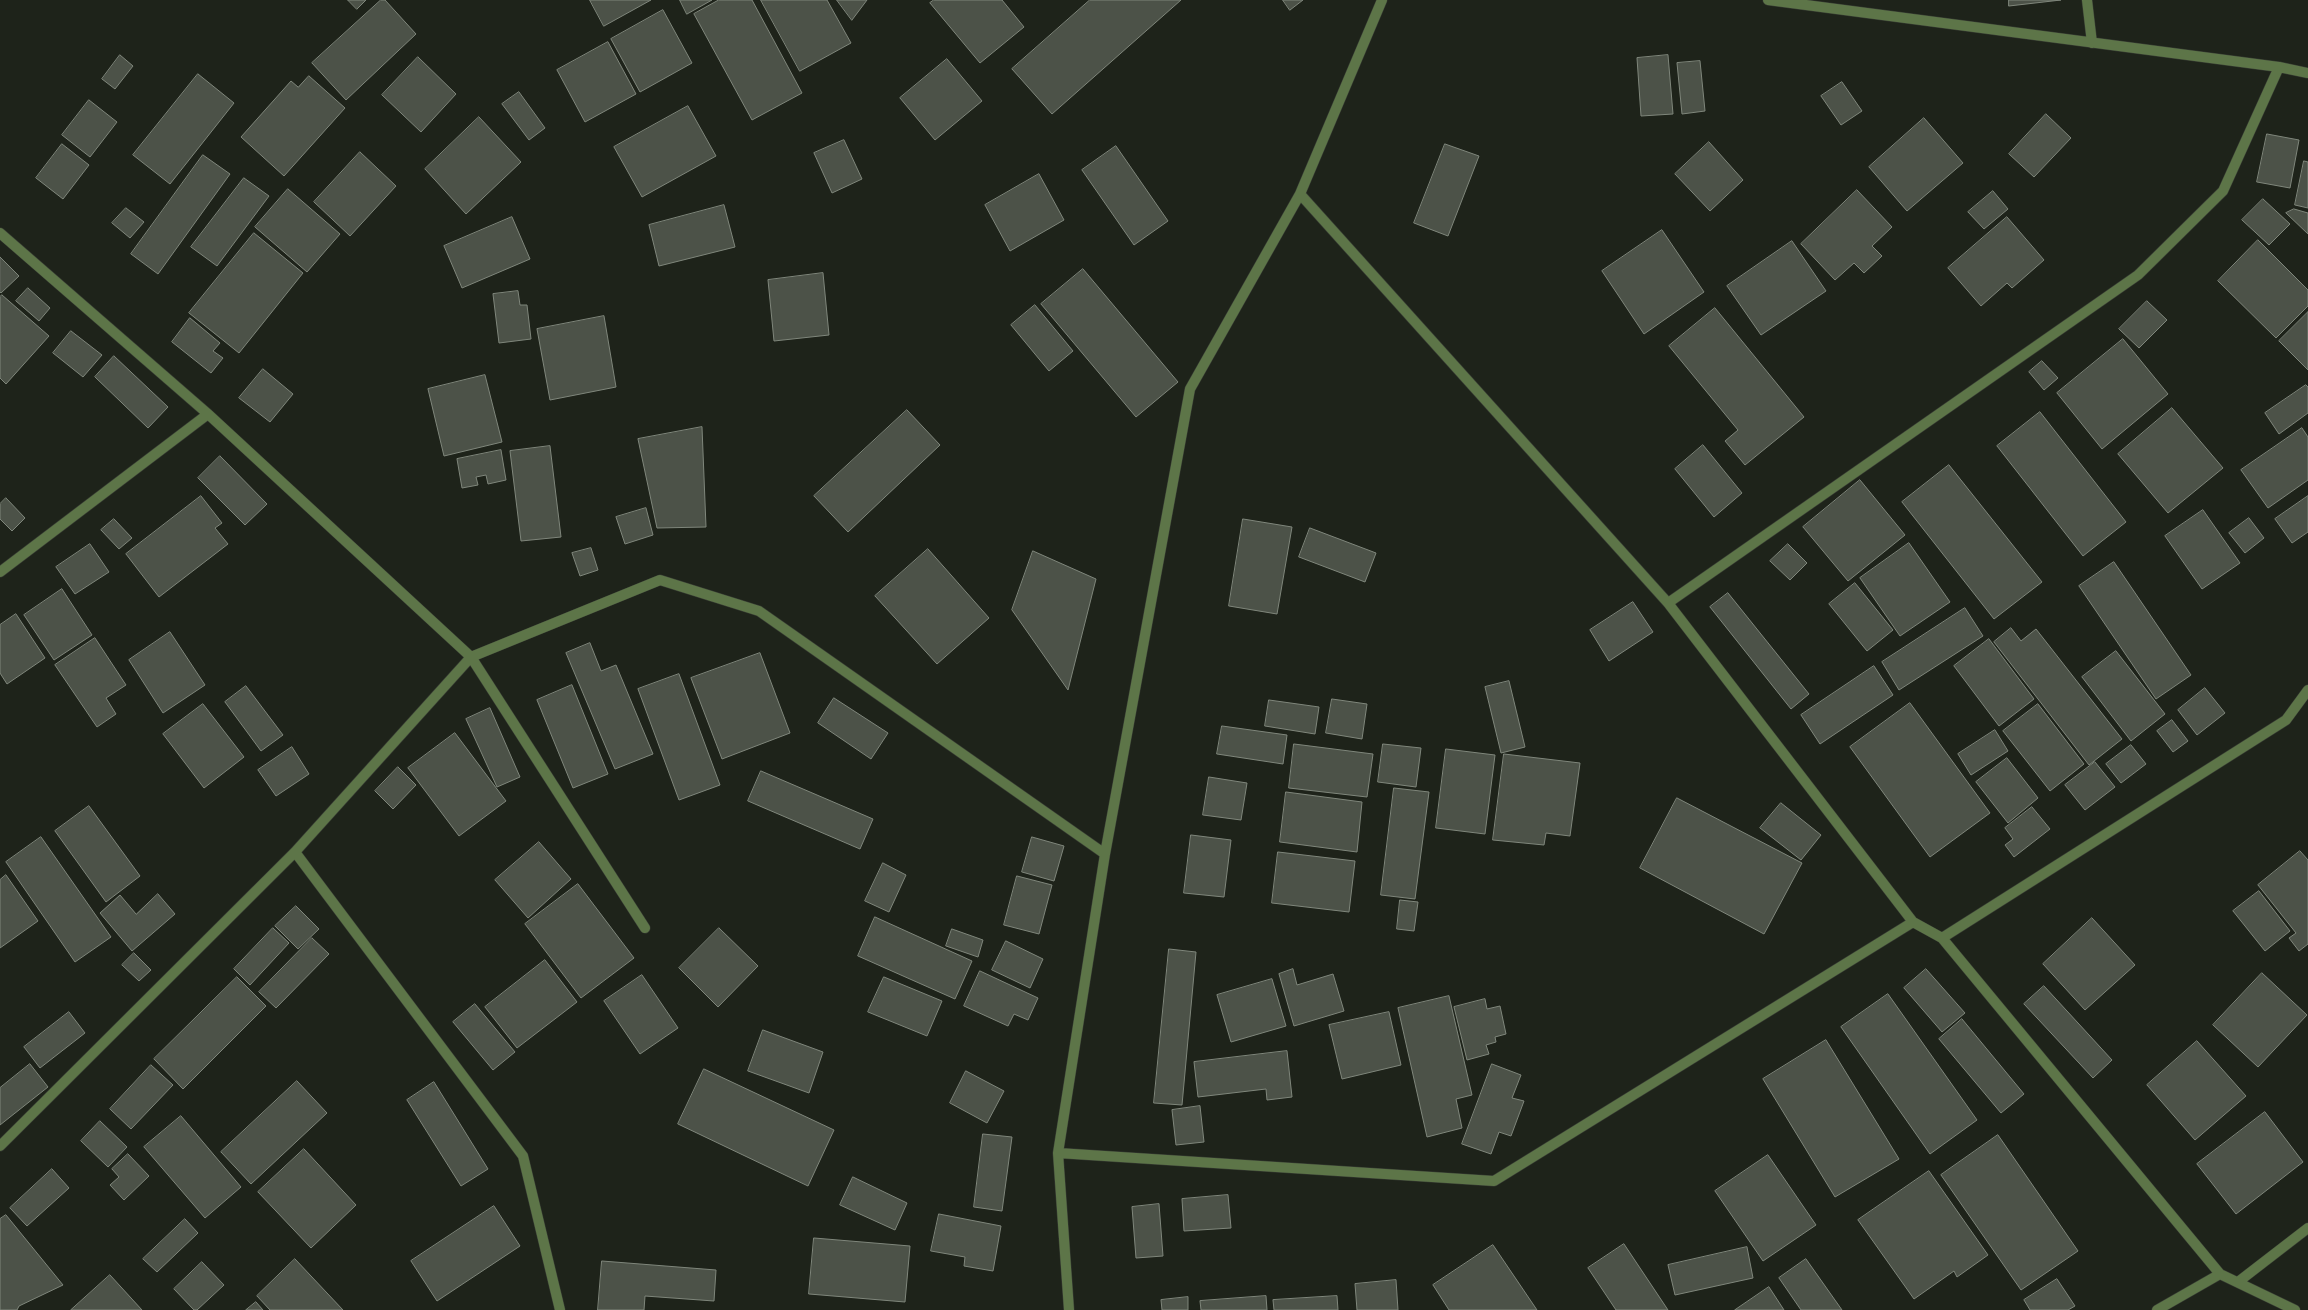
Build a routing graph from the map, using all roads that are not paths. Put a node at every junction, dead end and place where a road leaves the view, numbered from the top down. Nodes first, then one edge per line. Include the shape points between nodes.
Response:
1 (1382, 0) edge
2 (1768, 0) edge
3 (2088, 0) edge
4 (2092, 43) junction
5 (2279, 67) junction
6 (2308, 73) edge
7 (1300, 194) junction
8 (0, 233) edge
9 (208, 414) junction
10 (0, 572) edge
11 (1668, 603) junction
12 (471, 657) junction
13 (2308, 690) edge
14 (295, 852) junction
15 (1105, 854) junction
16 (1913, 922) junction
17 (645, 928) dead end
18 (1942, 938) junction
19 (0, 1146) edge
20 (1058, 1153) junction
21 (2308, 1228) edge
22 (2220, 1274) junction
23 (2238, 1282) junction
24 (560, 1310) edge
25 (1069, 1310) edge
26 (2157, 1310) edge
27 (2295, 1310) edge

1 - 7 street
2 - 4 street
3 - 4 street
4 - 5 street
5 - 6 street
5 - 11 street via 2223,191 2138,275
7 - 11 street
7 - 15 street via 1190,389
8 - 9 street
9 - 10 street
9 - 12 street
11 - 16 street
12 - 14 street
12 - 15 street via 660,580 759,611
12 - 17 street
13 - 18 street via 2286,720
14 - 19 street
14 - 24 street via 523,1156
15 - 20 street
16 - 18 street
16 - 20 street via 1494,1180
18 - 22 street
20 - 25 street
21 - 23 street
22 - 23 street
22 - 26 street
23 - 27 street

